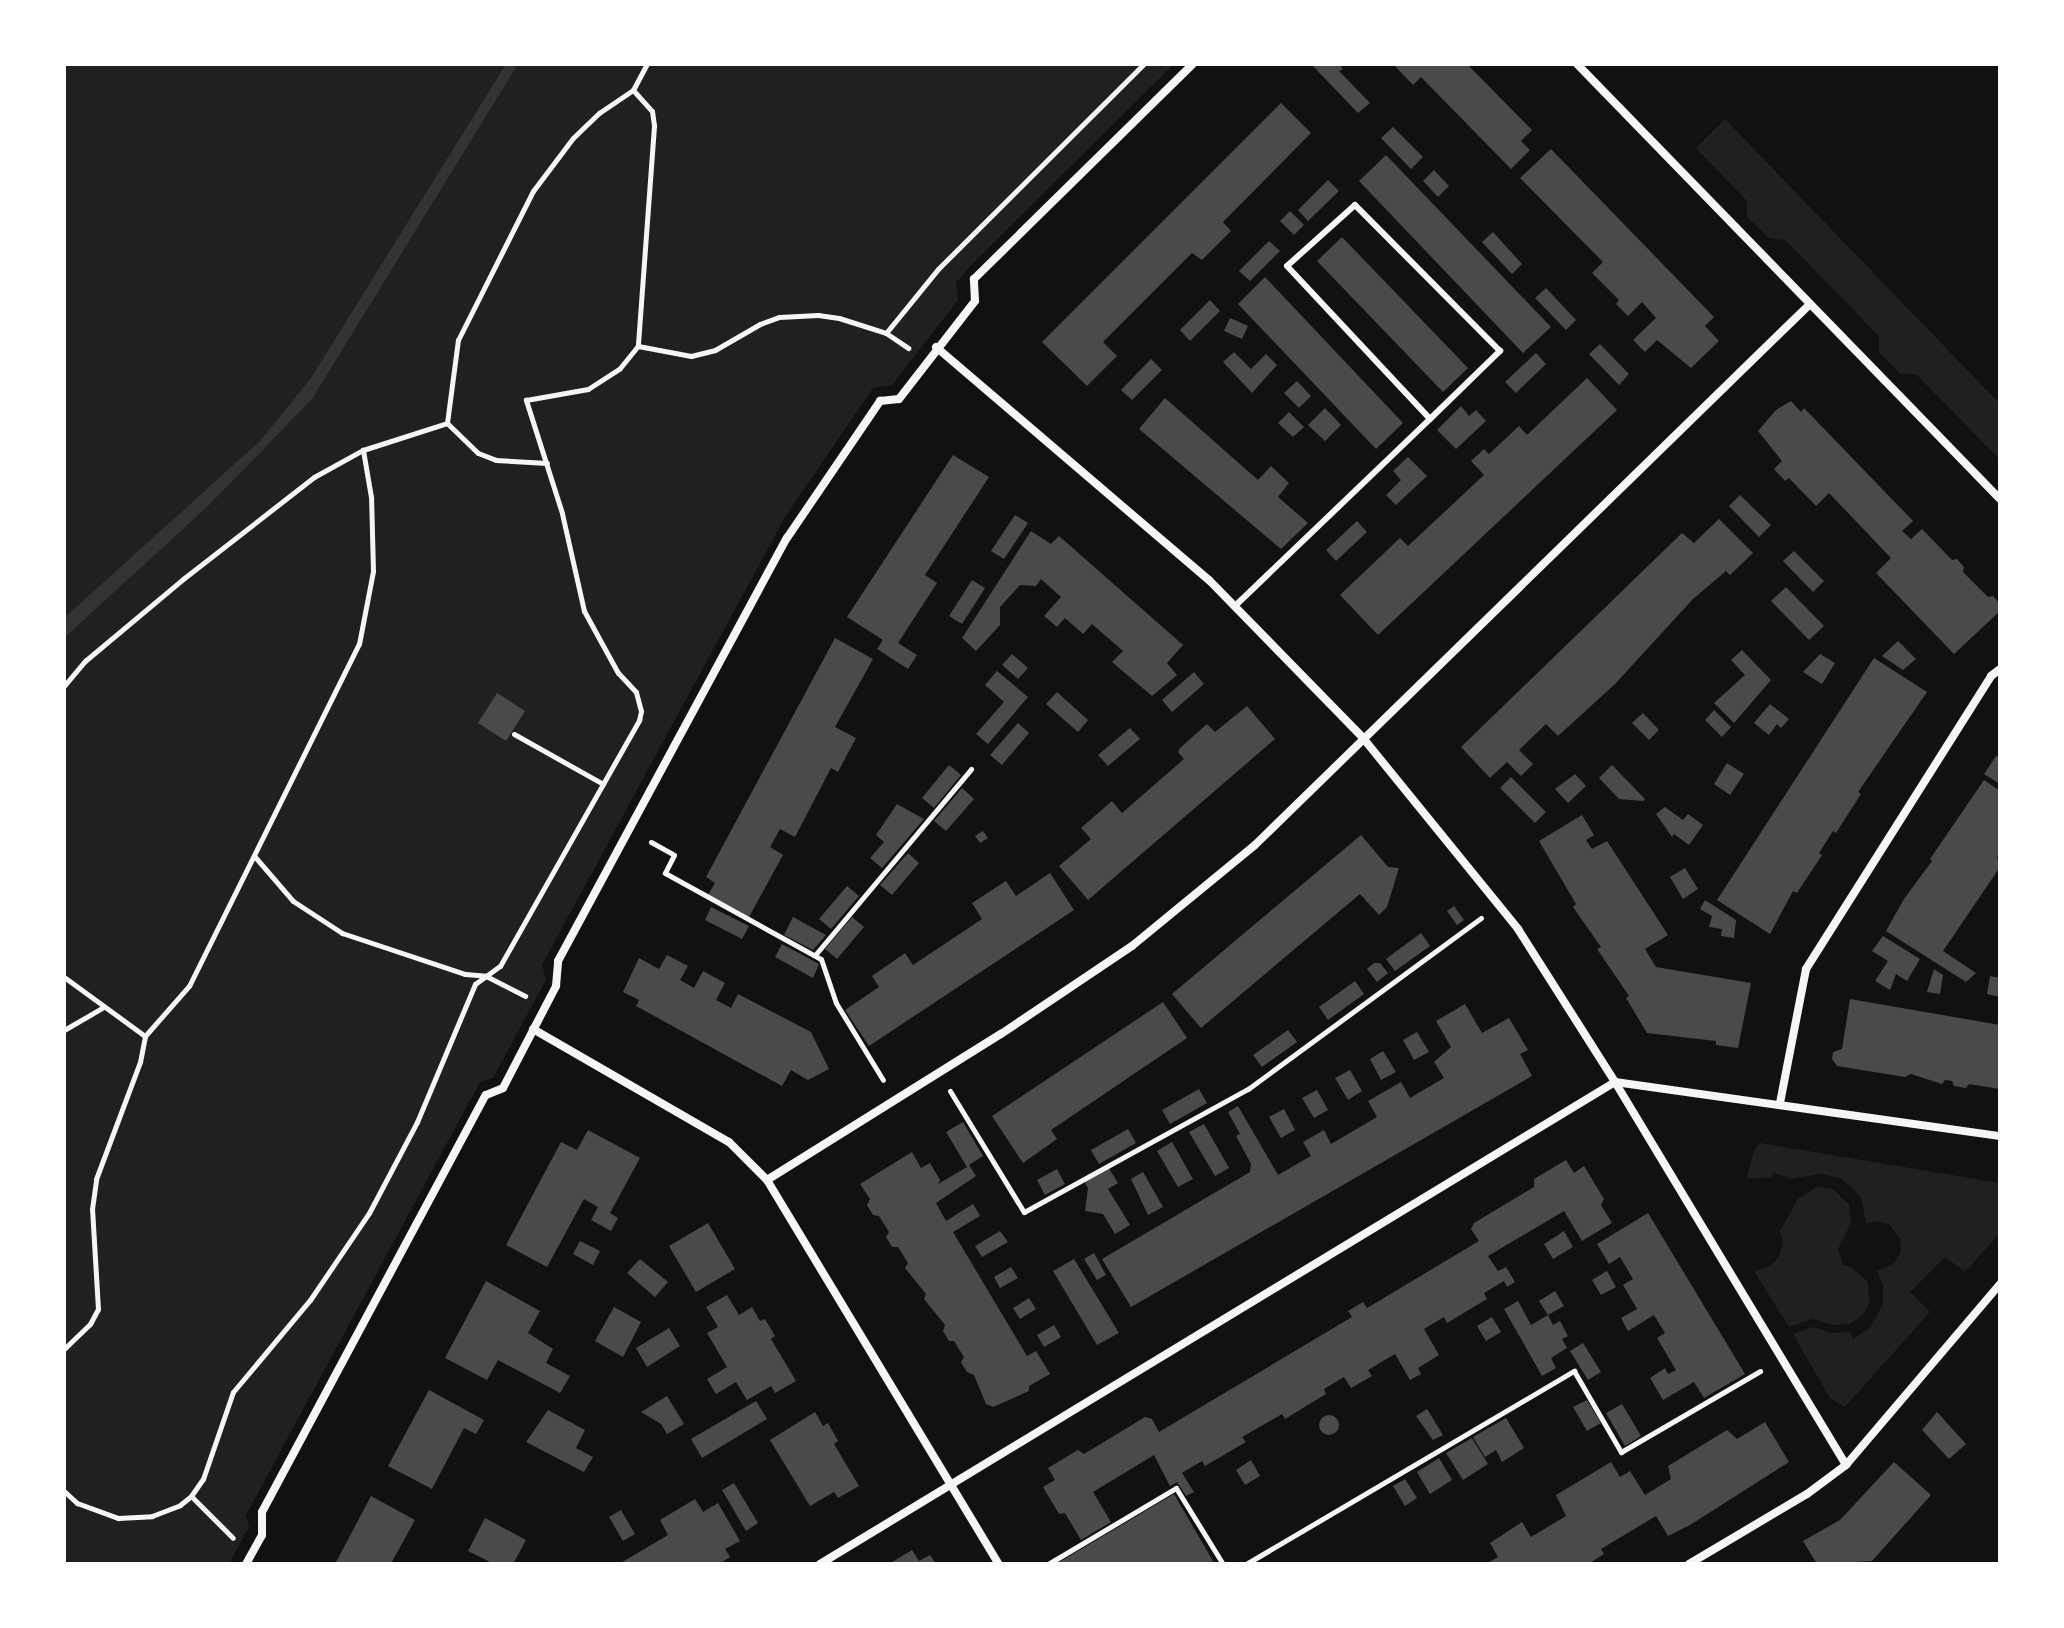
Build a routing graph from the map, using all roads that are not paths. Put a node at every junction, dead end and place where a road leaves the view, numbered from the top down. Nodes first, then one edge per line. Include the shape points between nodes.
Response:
1 (1193, 64) edge
2 (1577, 64) edge
3 (1810, 304) junction
4 (936, 347) junction
5 (1430, 419) junction
6 (2000, 499) edge
7 (1235, 606) junction
8 (2000, 669) edge
9 (1363, 738) junction
10 (533, 1029) junction
11 (1615, 1082) junction
12 (1780, 1103) junction
13 (2000, 1136) edge
14 (767, 1180) junction
15 (2000, 1284) edge
16 (1846, 1465) junction
17 (952, 1486) junction
18 (246, 1564) edge
19 (820, 1564) edge
20 (999, 1564) edge
21 (1689, 1564) edge

1 - 4 street via 974,279 975,301
2 - 3 street
3 - 6 street
3 - 9 street
4 - 7 street
4 - 10 street via 899,399 880,401 787,538 558,961 556,986
5 - 5 lane via 1500,351 1355,205 1287,266
5 - 7 lane
7 - 9 street
8 - 12 street via 1806,969
9 - 11 street via 1518,929
9 - 14 street via 1255,845 1132,946
10 - 14 street via 729,1142
10 - 18 street via 503,1088 486,1095 262,1512 262,1535
11 - 12 street
11 - 16 street
11 - 17 street
12 - 13 street
14 - 17 street
15 - 16 street
16 - 21 street
17 - 19 street
17 - 20 street

